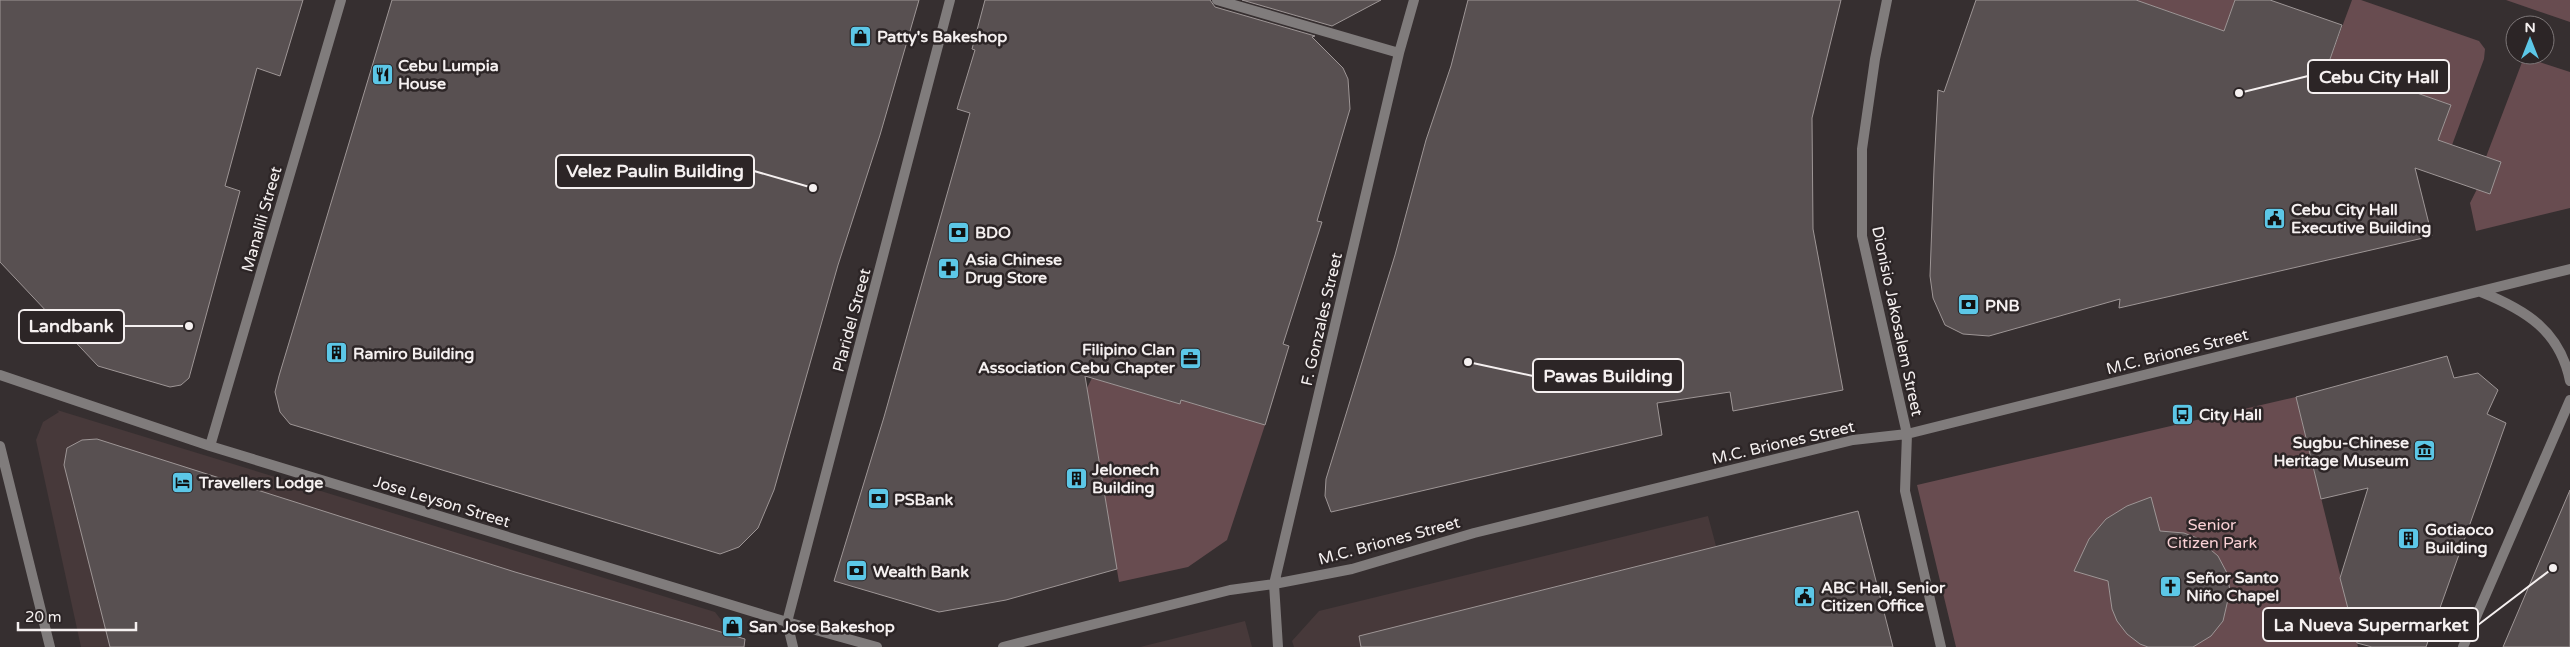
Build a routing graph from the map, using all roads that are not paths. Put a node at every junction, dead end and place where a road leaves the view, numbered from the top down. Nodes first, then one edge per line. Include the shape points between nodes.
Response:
1 (341, 0) edge
2 (950, 0) edge
3 (1217, 0) edge
4 (1414, 0) edge
5 (1887, 0) edge
6 (1399, 53) junction
7 (2570, 269) edge
8 (2481, 292) junction
9 (0, 375) edge
10 (2570, 381) edge
11 (2570, 400) edge
12 (1907, 434) junction
13 (0, 446) edge
14 (210, 446) junction
15 (1274, 584) junction
16 (787, 622) junction
17 (50, 647) edge
18 (793, 647) edge
19 (877, 647) edge
20 (1003, 647) edge
21 (1278, 647) edge
22 (1941, 647) edge
23 (2463, 647) edge

1 - 14 street, Manalili Street
2 - 16 street, Plaridel Street
3 - 6 street
4 - 6 street, F. Gonzales Street
5 - 12 street, Dionisio Jakosalem Street via 1862,149 1862,236
6 - 15 street, F. Gonzales Street
7 - 8 street, M.C. Briones Street
8 - 10 street via 2503,301 2545,329 2563,357
8 - 12 street, M.C. Briones Street
9 - 14 street, Jose Leyson Street
11 - 23 street
12 - 15 street, M.C. Briones Street via 1853,440 1474,533 1352,569
12 - 22 street, Dionisio Jakosalem Street via 1905,492
13 - 17 street
14 - 16 street, Jose Leyson Street
15 - 20 street, M.C. Briones Street via 1230,590
15 - 21 street, F. Gonzales Street
16 - 18 street, Plaridel Street
16 - 19 street, Jose Leyson Street

